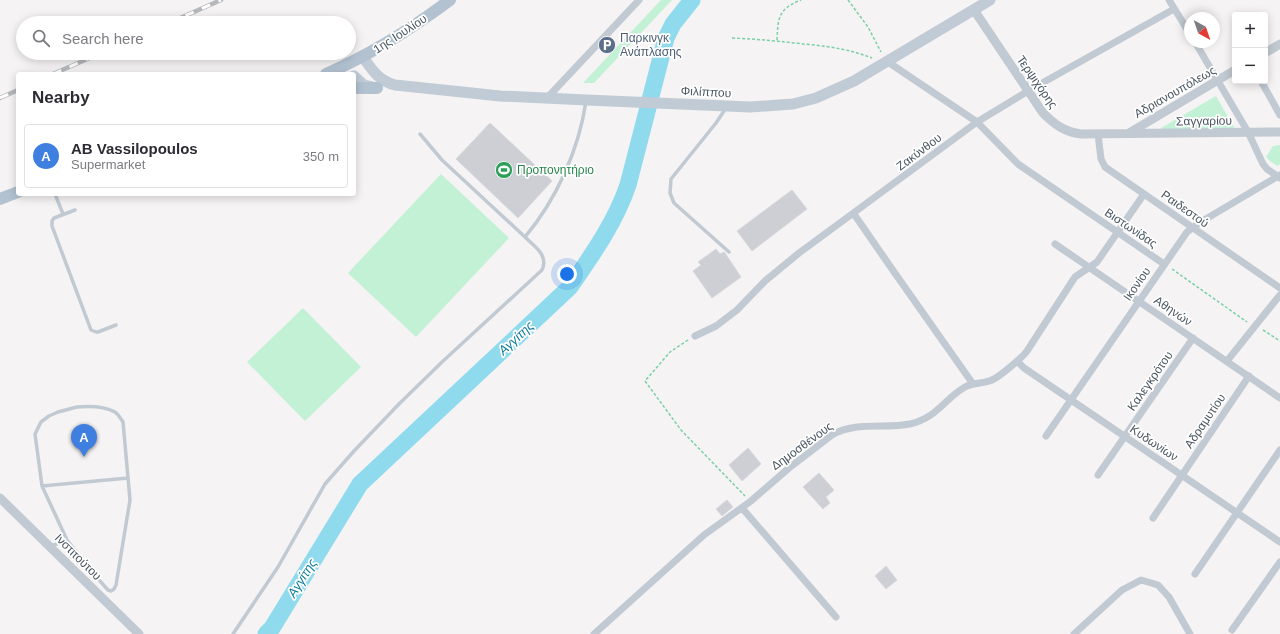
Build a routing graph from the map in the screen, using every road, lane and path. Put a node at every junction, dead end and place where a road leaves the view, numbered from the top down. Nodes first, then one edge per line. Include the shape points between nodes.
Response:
1 (450, 0) edge
2 (639, 0) edge
3 (801, 0) edge
4 (848, 0) edge
5 (990, 0) edge
6 (1169, 0) edge
7 (1174, 9) junction
8 (974, 10) junction
9 (1184, 25) edge
10 (732, 38) dead end
11 (777, 40) junction
12 (1280, 44) edge
13 (1199, 48) edge
14 (1268, 50) edge
15 (363, 57) junction
16 (888, 62) junction
17 (352, 71) edge
18 (1232, 72) edge
19 (356, 76) edge
20 (1218, 80) junction
21 (1263, 84) edge
22 (395, 85) junction
23 (356, 88) edge
24 (377, 88) junction
25 (1028, 91) junction
26 (547, 98) junction
27 (587, 100) junction
28 (727, 106) junction
29 (1280, 115) edge
30 (977, 122) junction
31 (1248, 132) junction
32 (1280, 132) edge
33 (1128, 133) junction
34 (420, 134) dead end
35 (1098, 134) junction
36 (1279, 176) edge
37 (16, 193) edge
38 (1144, 194) junction
39 (56, 196) edge
40 (0, 199) edge
41 (75, 210) dead end
42 (63, 214) junction
43 (854, 214) junction
44 (1192, 227) junction
45 (1117, 232) junction
46 (525, 237) junction
47 (1054, 244) dead end
48 (729, 252) dead end
49 (1164, 264) junction
50 (1089, 267) junction
51 (1280, 288) edge
52 (1280, 294) edge
53 (1139, 301) junction
54 (116, 325) dead end
55 (1254, 326) junction
56 (695, 336) joint
57 (1193, 338) junction
58 (1280, 341) edge
59 (1017, 361) junction
60 (1227, 361) junction
61 (1249, 376) junction
62 (973, 384) junction
63 (1280, 398) edge
64 (1071, 400) junction
65 (1046, 436) dead end
66 (1125, 436) junction
67 (1280, 450) edge
68 (1182, 475) junction
69 (1098, 476) dead end
70 (128, 478) junction
71 (42, 486) junction
72 (0, 498) edge
73 (751, 501) junction
74 (742, 508) junction
75 (1237, 512) junction
76 (1153, 518) dead end
77 (67, 540) junction
78 (1280, 542) edge
79 (50, 547) junction
80 (1280, 562) edge
81 (1195, 574) dead end
82 (836, 617) dead end
83 (1232, 630) dead end
84 (139, 634) edge
85 (233, 634) edge
86 (594, 634) edge
87 (1074, 634) edge
88 (1190, 634) edge

1 - 15 main road, 1ης Ιουλίου via 402,35
2 - 26 street
3 - 11 path via 788,6 781,14 778,19
4 - 16 path via 862,18
5 - 8 main road, Φιλίππου
6 - 7 street
7 - 9 street
7 - 25 street, Ζακύνθου
8 - 16 main road, Φιλίππου
8 - 25 street, Τερψιχόρης
10 - 11 path
11 - 16 path via 847,49
12 - 14 street
13 - 20 street
15 - 17 main road, 1ης Ιουλίου
15 - 22 main road, Φιλίππου via 380,79
16 - 28 main road, Φιλίππου via 839,88 804,102 766,107
16 - 30 street, Βιστωνίδας
18 - 20 street, Αδριανουπόλεως
19 - 24 main road via 364,85
20 - 31 street
20 - 33 street, Αδριανουπόλεως
21 - 29 street
22 - 24 main road, Φιλίππου
22 - 26 main road, Φιλίππου via 500,96
23 - 24 main road
25 - 30 street, Ζακύνθου
25 - 35 street, Τερψιχόρης via 1043,114 1062,129 1072,133
26 - 27 main road, Φιλίππου
27 - 28 main road, Φιλίππου
27 - 46 lane via 579,134 565,171 541,217
28 - 48 lane via 671,179 670,193 674,204
30 - 43 street, Ζακύνθου
30 - 45 street, Βιστωνίδας via 1018,164
31 - 32 street, Σαγγαρίου
31 - 33 street, Σαγγαρίου
31 - 36 street via 1263,164
33 - 35 street, Τερψιχόρης
34 - 46 lane via 442,160
35 - 38 street, Ραιδεστού via 1103,165
36 - 44 street, Ικονίου
37 - 40 main road
38 - 44 street, Ραιδεστού
38 - 45 street, Δημοσθένους
39 - 42 lane
41 - 42 lane
42 - 54 lane via 54,218 52,226 89,328 96,332
43 - 56 street, Ζακύνθου via 799,253 737,310 716,326
43 - 62 street
44 - 49 street, Ικονίου
44 - 51 street, Ραιδεστού
45 - 49 street, Βιστωνίδας
45 - 50 street, Δημοσθένους via 1097,262
46 - 85 lane via 542,254 542,270 399,404 325,484 278,567
47 - 50 street, Αθηνών
49 - 53 street, Ικονίου
49 - 55 path
50 - 53 street, Αθηνών
50 - 59 street, Δημοσθένους via 1075,277 1027,352
52 - 55 street
53 - 57 street, Αθηνών
53 - 64 street, Ικονίου
55 - 58 path
55 - 60 street
56 - 73 path via 670,352 645,381 681,430
57 - 60 street, Αθηνών
57 - 66 street, Καλεγκρότου
59 - 62 street, Δημοσθένους via 991,381
59 - 64 street, Κυδωνίων
60 - 61 street, Αθηνών
61 - 63 street, Αθηνών
61 - 68 street, Αδραμυτίου
62 - 73 street, Δημοσθένους via 923,420 901,425 850,428 836,433 789,468
64 - 65 street, Ικονίου
64 - 66 street, Κυδωνίων
66 - 68 street, Κυδωνίων
66 - 69 street, Καλεγκρότου
67 - 75 street
68 - 75 street, Κυδωνίων
68 - 76 street, Αδραμυτίου
70 - 71 lane
70 - 71 lane via 123,422 116,413 107,409 77,407 49,416 41,422 35,434
70 - 77 lane via 130,500 114,589 108,590
71 - 77 lane
72 - 79 street, Ινστιτούτου
73 - 74 street, Δημοσθένους
74 - 82 street
74 - 86 street, Δημοσθένους via 704,535
75 - 78 street, Κυδωνίων
75 - 81 street
77 - 79 lane
79 - 84 street, Ινστιτούτου
80 - 83 street
87 - 88 street via 1122,590 1141,580 1158,585 1169,597

